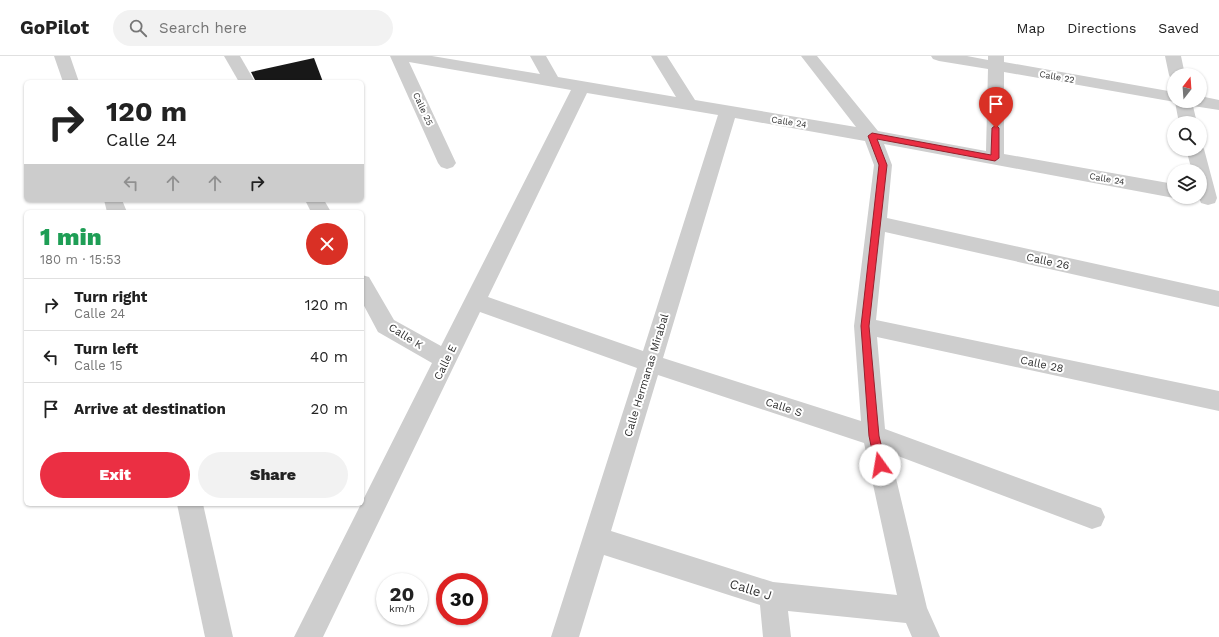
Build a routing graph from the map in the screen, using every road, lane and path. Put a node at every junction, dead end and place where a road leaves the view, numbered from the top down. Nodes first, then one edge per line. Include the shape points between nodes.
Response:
1 (62, 56) edge
2 (232, 56) edge
3 (398, 56) edge
4 (402, 56) edge
5 (538, 56) edge
6 (659, 56) edge
7 (809, 56) edge
8 (940, 56) edge
9 (1173, 56) edge
10 (996, 61) edge
11 (1176, 68) edge
12 (70, 80) edge
13 (246, 80) edge
14 (552, 82) junction
15 (581, 87) junction
16 (1167, 96) edge
17 (1207, 104) edge
18 (690, 106) junction
19 (1219, 106) edge
20 (728, 112) junction
21 (872, 136) junction
22 (1197, 156) edge
23 (995, 158) junction
24 (447, 162) dead end
25 (1167, 190) edge
26 (1209, 198) edge
27 (877, 223) junction
28 (364, 287) edge
29 (1219, 298) edge
30 (475, 301) junction
31 (865, 326) junction
32 (446, 360) junction
33 (650, 363) junction
34 (1219, 401) edge
35 (874, 436) junction
36 (190, 506) edge
37 (1092, 517) dead end
38 (595, 539) junction
39 (773, 596) junction
40 (914, 610) junction
41 (220, 637) edge
42 (308, 637) edge
43 (565, 637) edge
44 (777, 637) edge
45 (926, 637) edge

1 - 12 street
2 - 13 street
3 - 24 street, Calle 25
4 - 14 street, Calle 24
5 - 14 street
6 - 18 street
7 - 21 street
8 - 10 street, Calle 22
9 - 11 street
10 - 16 street, Calle 22
10 - 23 street
14 - 15 street, Calle 24
15 - 18 street, Calle 24
15 - 30 street, Calle E
17 - 19 street
18 - 20 street, Calle 24
20 - 21 street, Calle 24
20 - 33 street, Calle Hermanas Mirabal
21 - 23 street, Calle 24
21 - 27 street via 883,165
22 - 26 street
23 - 25 street, Calle 24
27 - 29 street, Calle 26
27 - 31 street
28 - 32 street, Calle K via 386,326
30 - 32 street, Calle E
30 - 33 street, Calle S
31 - 34 street, Calle 28
31 - 35 street
32 - 42 street, Calle E
33 - 35 street, Calle S
33 - 38 street, Calle Hermanas Mirabal
35 - 37 street, Calle S
35 - 40 street
36 - 41 street
38 - 39 street, Calle J
38 - 43 street, Calle Hermanas Mirabal
39 - 40 street, Calle J
39 - 44 street
40 - 45 street

